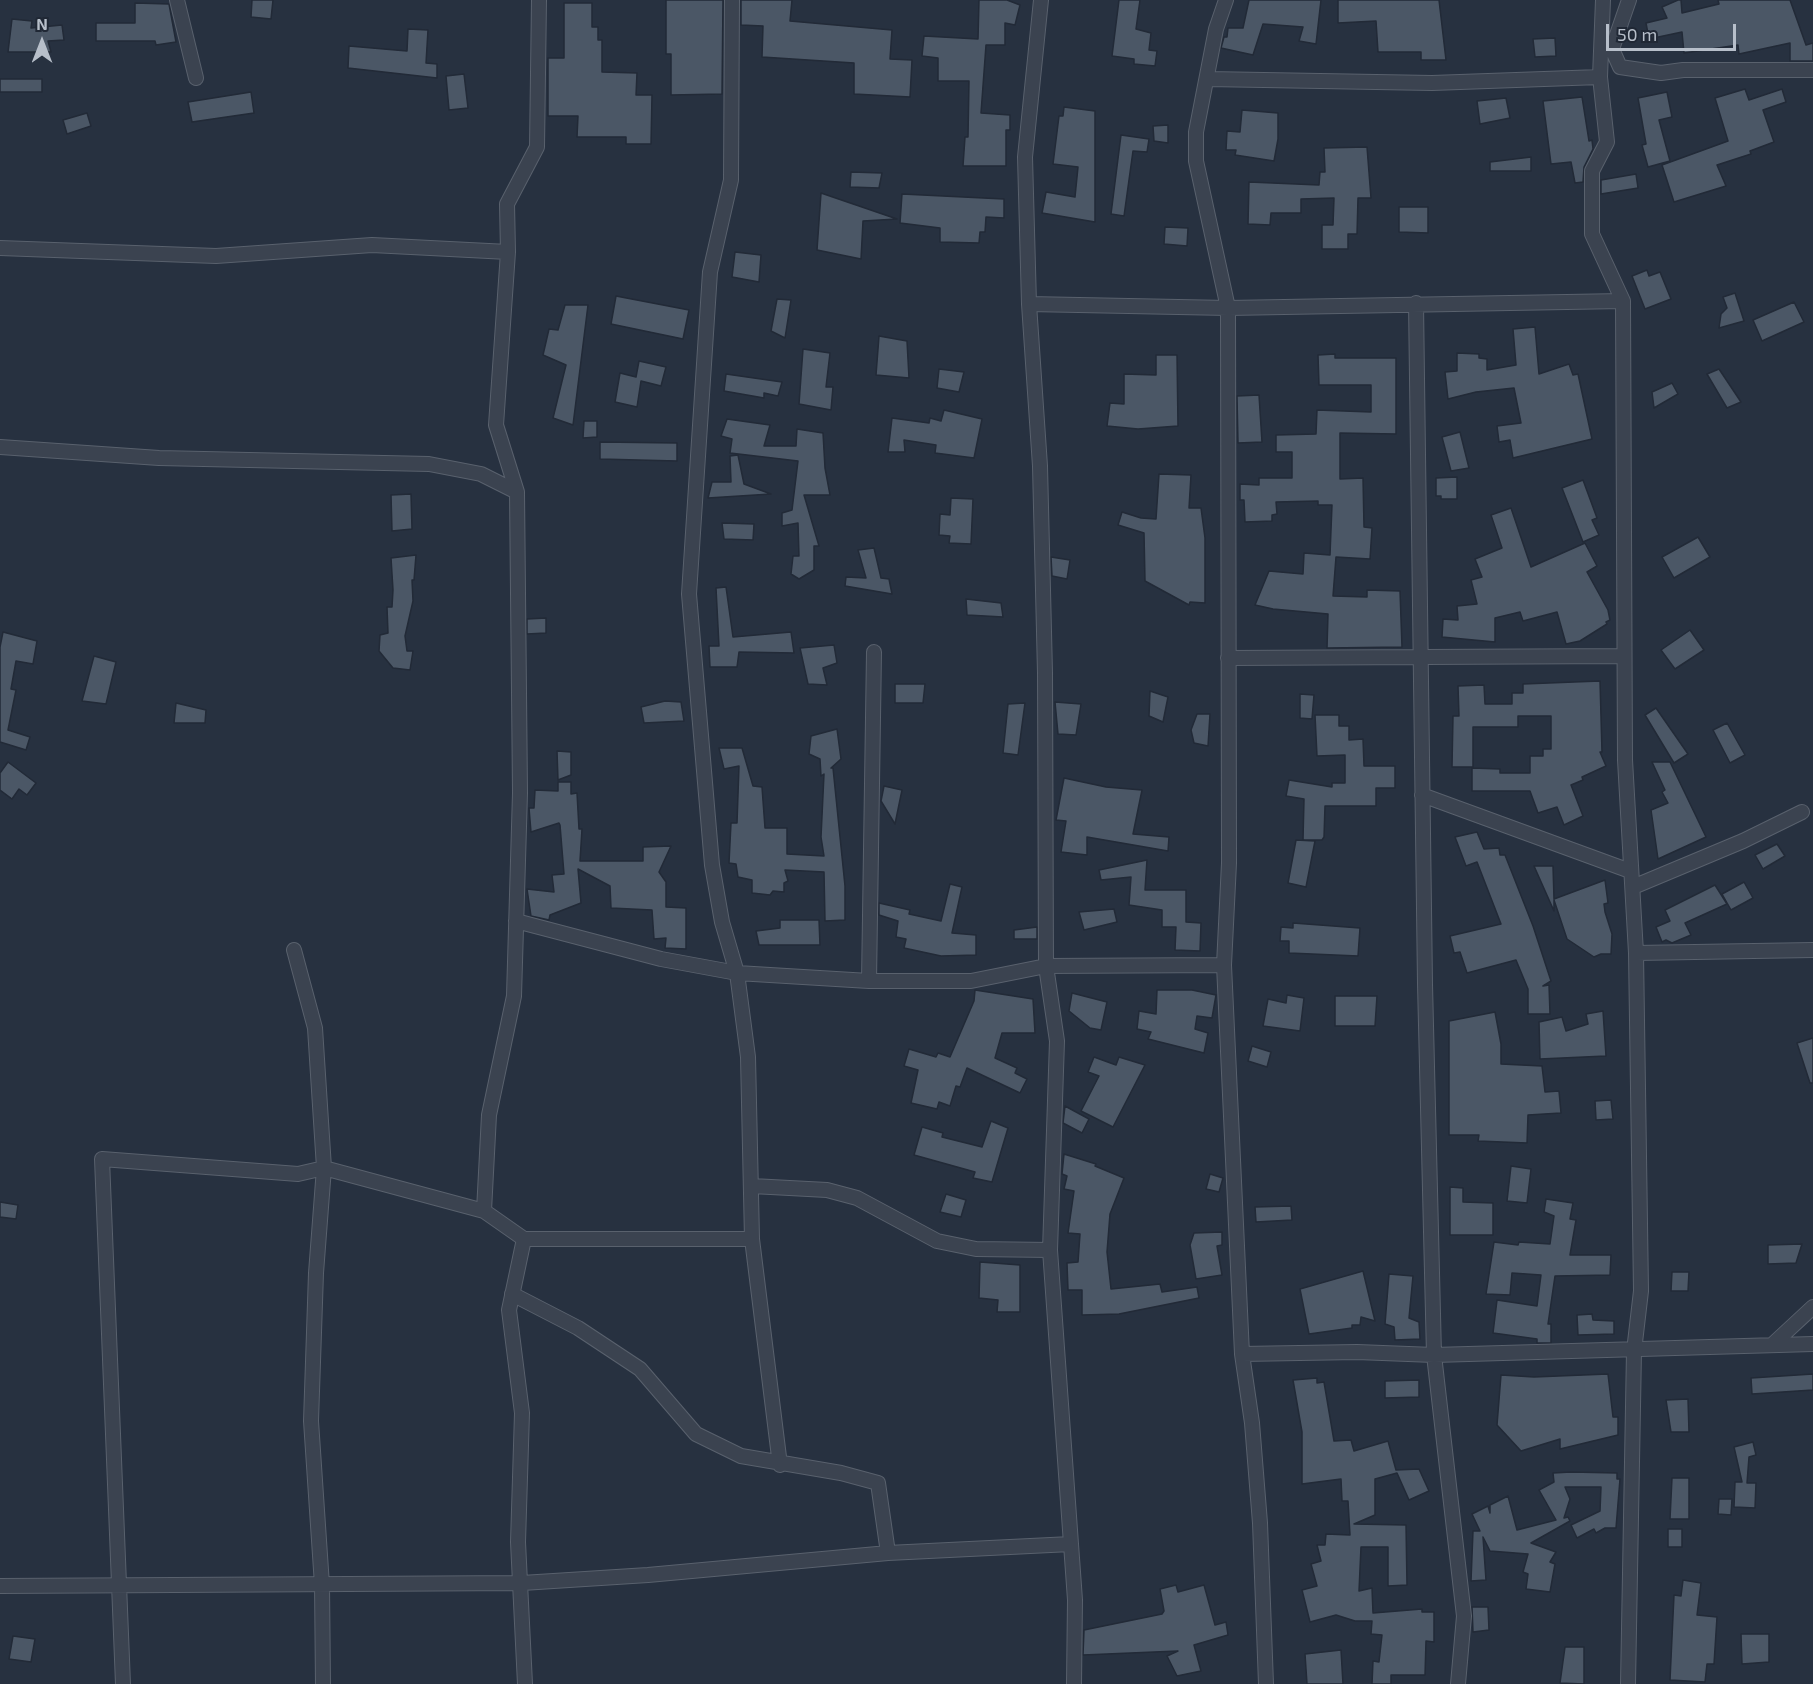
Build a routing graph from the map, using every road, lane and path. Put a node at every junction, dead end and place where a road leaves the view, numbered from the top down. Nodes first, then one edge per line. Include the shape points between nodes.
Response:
1 (177, 0) edge
2 (539, 0) edge
3 (732, 0) edge
4 (1041, 0) edge
5 (1226, 0) edge
6 (1603, 0) edge
7 (1629, 0) edge
8 (1813, 70) edge
9 (1600, 77) junction
10 (196, 78) dead end
11 (1208, 79) junction
12 (0, 248) edge
13 (508, 252) junction
14 (1623, 301) junction
15 (1416, 303) junction
16 (1029, 304) junction
17 (1228, 308) junction
18 (0, 447) edge
19 (517, 492) junction
20 (874, 652) dead end
21 (1623, 656) junction
22 (1228, 658) junction
23 (1422, 659) junction
24 (1422, 795) junction
25 (1802, 812) dead end
26 (1630, 871) junction
27 (1633, 887) junction
28 (516, 921) junction
29 (294, 950) dead end
30 (1813, 950) edge
31 (1636, 953) junction
32 (1224, 965) junction
33 (1046, 966) junction
34 (737, 973) junction
35 (869, 981) junction
36 (324, 1168) junction
37 (752, 1186) junction
38 (484, 1211) junction
39 (525, 1239) junction
40 (752, 1239) junction
41 (1050, 1250) junction
42 (513, 1294) junction
43 (1813, 1307) edge
44 (1813, 1344) edge
45 (1773, 1345) junction
46 (1634, 1351) junction
47 (1242, 1354) junction
48 (1434, 1355) junction
49 (780, 1465) junction
50 (1071, 1544) junction
51 (888, 1553) junction
52 (522, 1583) junction
53 (322, 1585) junction
54 (0, 1586) edge
55 (118, 1586) junction
56 (123, 1684) edge
57 (323, 1684) edge
58 (525, 1684) edge
59 (1074, 1684) edge
60 (1266, 1684) edge
61 (1458, 1684) edge
62 (1628, 1684) edge

1 - 10 street
2 - 13 street via 537,147 507,204
3 - 34 street via 731,180 710,272 689,594 712,865 722,922
4 - 16 street via 1025,157
5 - 11 street via 1216,29
6 - 9 street
7 - 8 street via 1612,49 1620,67 1661,73
9 - 11 street via 1432,83
9 - 14 street via 1607,142 1592,171 1592,234
11 - 17 street via 1196,132 1196,160
12 - 13 street via 216,256 372,245
13 - 19 street via 496,425
14 - 15 street
14 - 21 street
15 - 17 street
15 - 23 street
16 - 17 street
16 - 33 street via 1040,465
17 - 22 street
18 - 19 street via 159,458 429,464 481,474
19 - 28 street via 520,793
20 - 35 street
21 - 23 street
21 - 26 street
22 - 23 street
22 - 32 street via 1229,863
23 - 24 street
24 - 26 street
24 - 48 street
25 - 27 street
26 - 27 street
27 - 31 street
28 - 34 street via 661,959
28 - 38 street via 514,996 489,1115
29 - 36 street via 315,1028
30 - 31 street
31 - 46 street via 1641,1291
32 - 33 street
32 - 47 street
33 - 35 street via 971,981
33 - 41 street via 1057,1041
34 - 35 street
34 - 37 street via 748,1057
36 - 38 street
36 - 53 street via 311,1421
36 - 55 street via 298,1174 102,1159
37 - 40 street
37 - 41 street via 827,1190 856,1198 937,1241 976,1248
38 - 39 street
39 - 40 street
39 - 42 street
40 - 49 street
41 - 50 street
42 - 49 street via 578,1328 640,1369 696,1434 741,1456
42 - 52 street via 509,1310 522,1413 518,1542
43 - 45 street
44 - 45 street
45 - 46 street
46 - 48 street
46 - 62 street
47 - 48 street
47 - 60 street via 1260,1523
48 - 61 street via 1464,1616
49 - 51 street via 841,1473 879,1483
50 - 51 street
50 - 59 street
51 - 52 street
52 - 53 street
52 - 58 street
53 - 55 street
53 - 57 street
54 - 55 street
55 - 56 street

